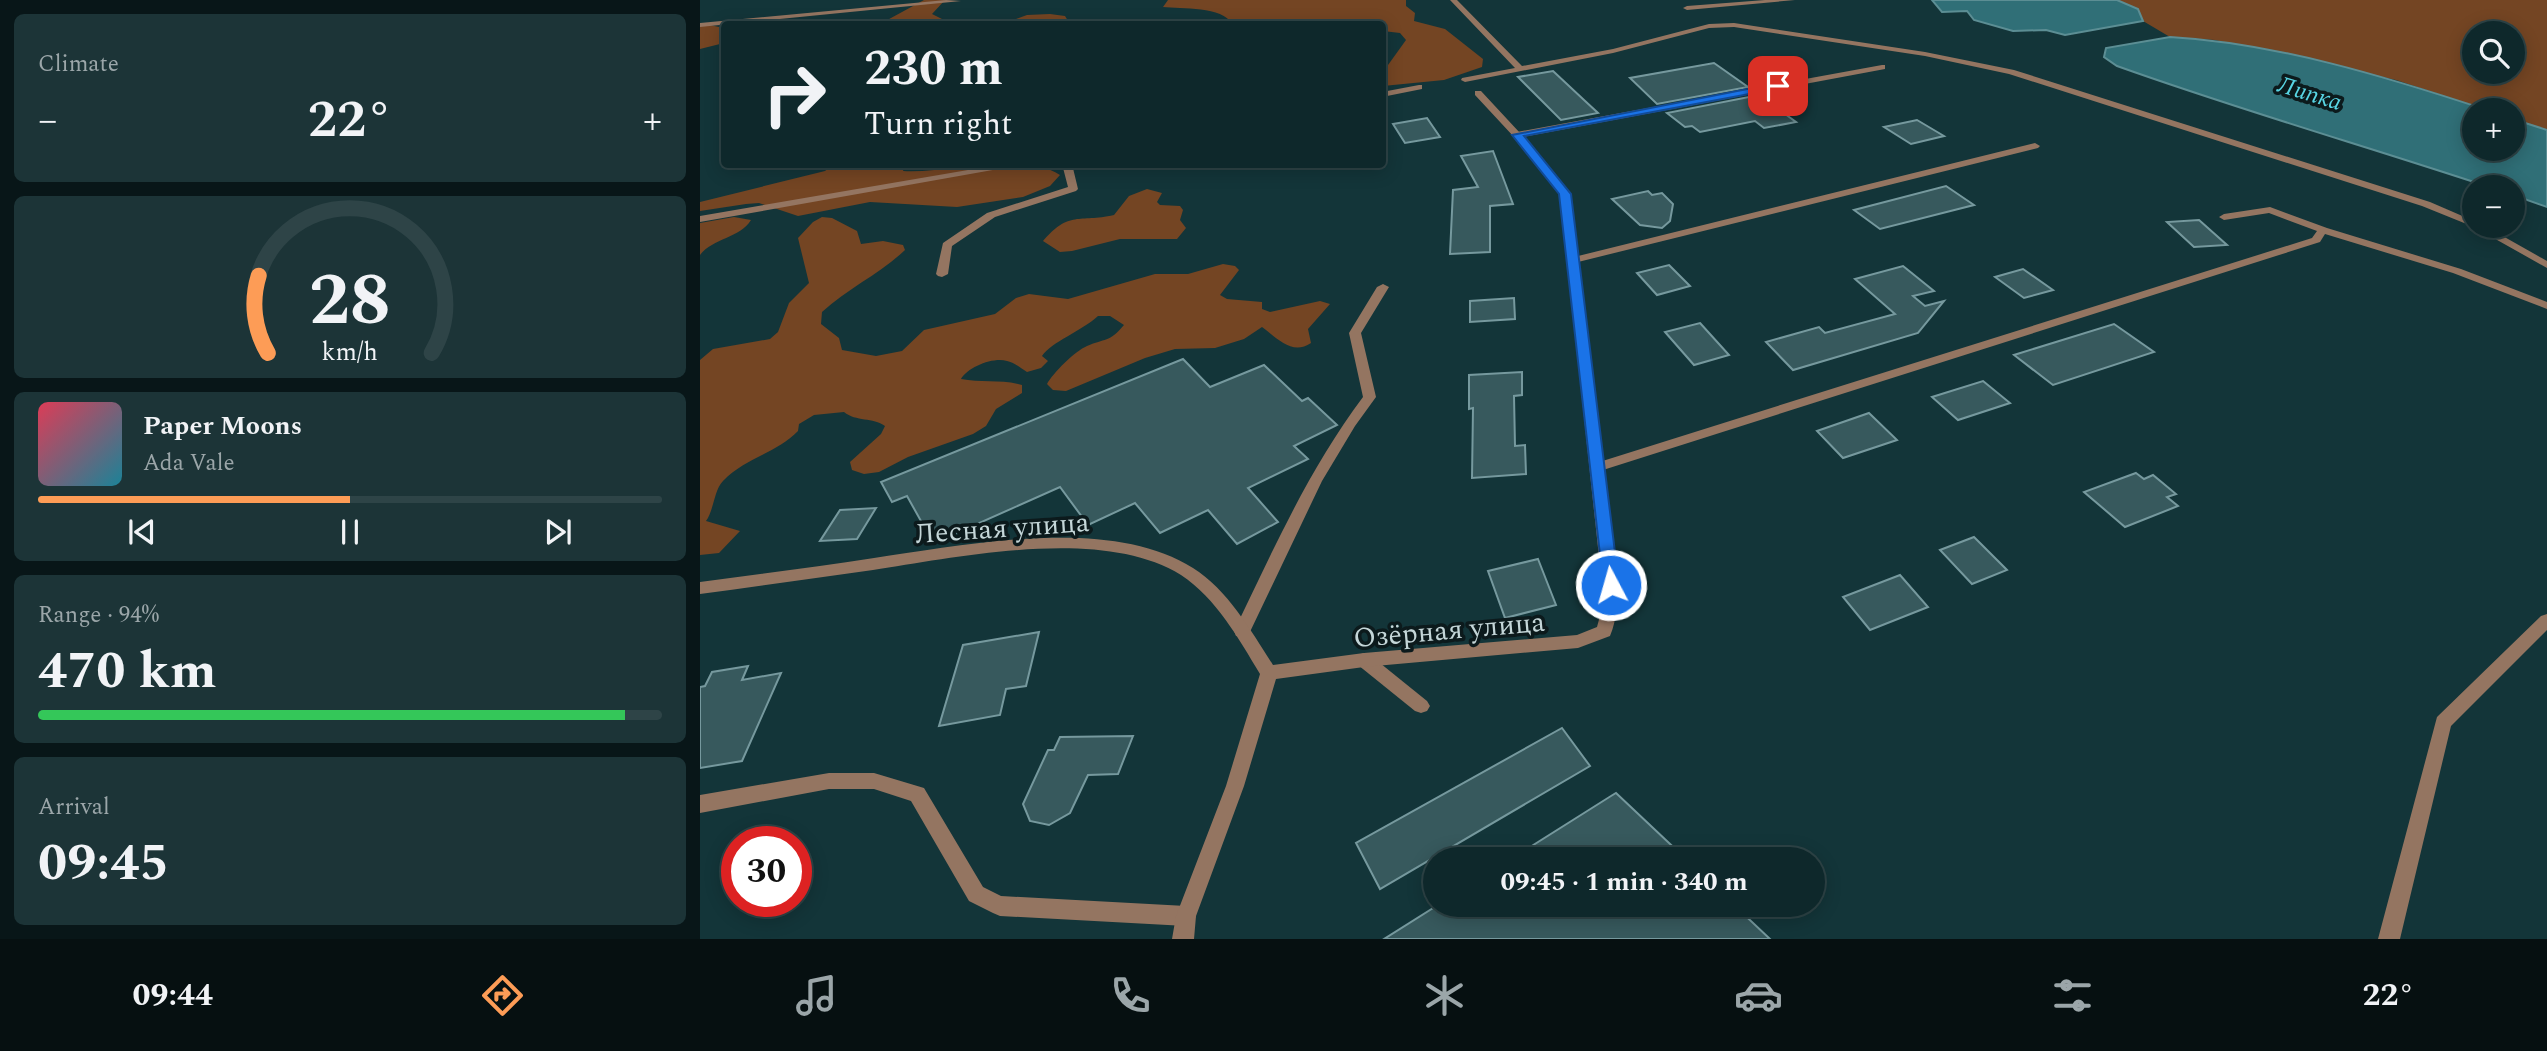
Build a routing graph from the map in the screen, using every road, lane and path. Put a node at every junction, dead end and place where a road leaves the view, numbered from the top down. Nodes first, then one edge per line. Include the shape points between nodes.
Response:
1 (849, 0) edge
2 (1453, 0) edge
3 (1677, 0) edge
4 (1792, 0) edge
5 (958, 1) edge
6 (1687, 8) junction
7 (841, 11) junction
8 (740, 21) edge
9 (721, 23) edge
10 (700, 25) edge
11 (1709, 26) junction
12 (1882, 67) dead end
13 (1520, 69) junction
14 (1465, 80) dead end
15 (1419, 87) dead end
16 (1478, 93) dead end
17 (1386, 94) edge
18 (1517, 135) junction
19 (2035, 146) dead end
20 (1000, 168) edge
21 (1067, 168) edge
22 (2224, 218) dead end
23 (700, 219) edge
24 (2462, 219) edge
25 (2323, 230) junction
26 (2499, 238) edge
27 (1574, 260) junction
28 (2547, 265) edge
29 (942, 274) dead end
30 (1383, 287) dead end
31 (2547, 306) edge
32 (1598, 467) junction
33 (700, 588) edge
34 (2547, 620) edge
35 (1242, 631) junction
36 (1364, 660) junction
37 (1269, 673) junction
38 (1421, 706) dead end
39 (700, 804) edge
40 (1186, 916) junction
41 (1183, 939) edge
42 (2389, 939) edge

1 - 7 street
2 - 13 street
3 - 6 street
4 - 6 street
5 - 7 street
6 - 11 street
7 - 8 street
9 - 10 street
11 - 13 street
11 - 24 street via 1734,25 1925,54 2011,72
12 - 18 street
13 - 14 street
15 - 17 street
16 - 18 street, Озёрная улица
18 - 27 street, Озёрная улица via 1565,194
19 - 27 street
20 - 23 street
21 - 29 street via 1073,189 991,215 947,245
22 - 25 street via 2270,210
25 - 31 street via 2457,271
25 - 32 street via 2316,240
26 - 28 street
27 - 32 street, Озёрная улица
30 - 35 street via 1355,333 1370,397 1344,430
32 - 36 street, Озёрная улица via 1611,585 1604,631 1578,641
33 - 35 street, Лесная улица via 946,553 1096,545 1146,553 1185,571 1218,597
34 - 42 street via 2443,722
35 - 37 street, Лесная улица
36 - 37 street, Озёрная улица
36 - 38 street
37 - 40 street
39 - 40 street via 828,782 874,781 917,794 976,894 1000,906
40 - 41 street

